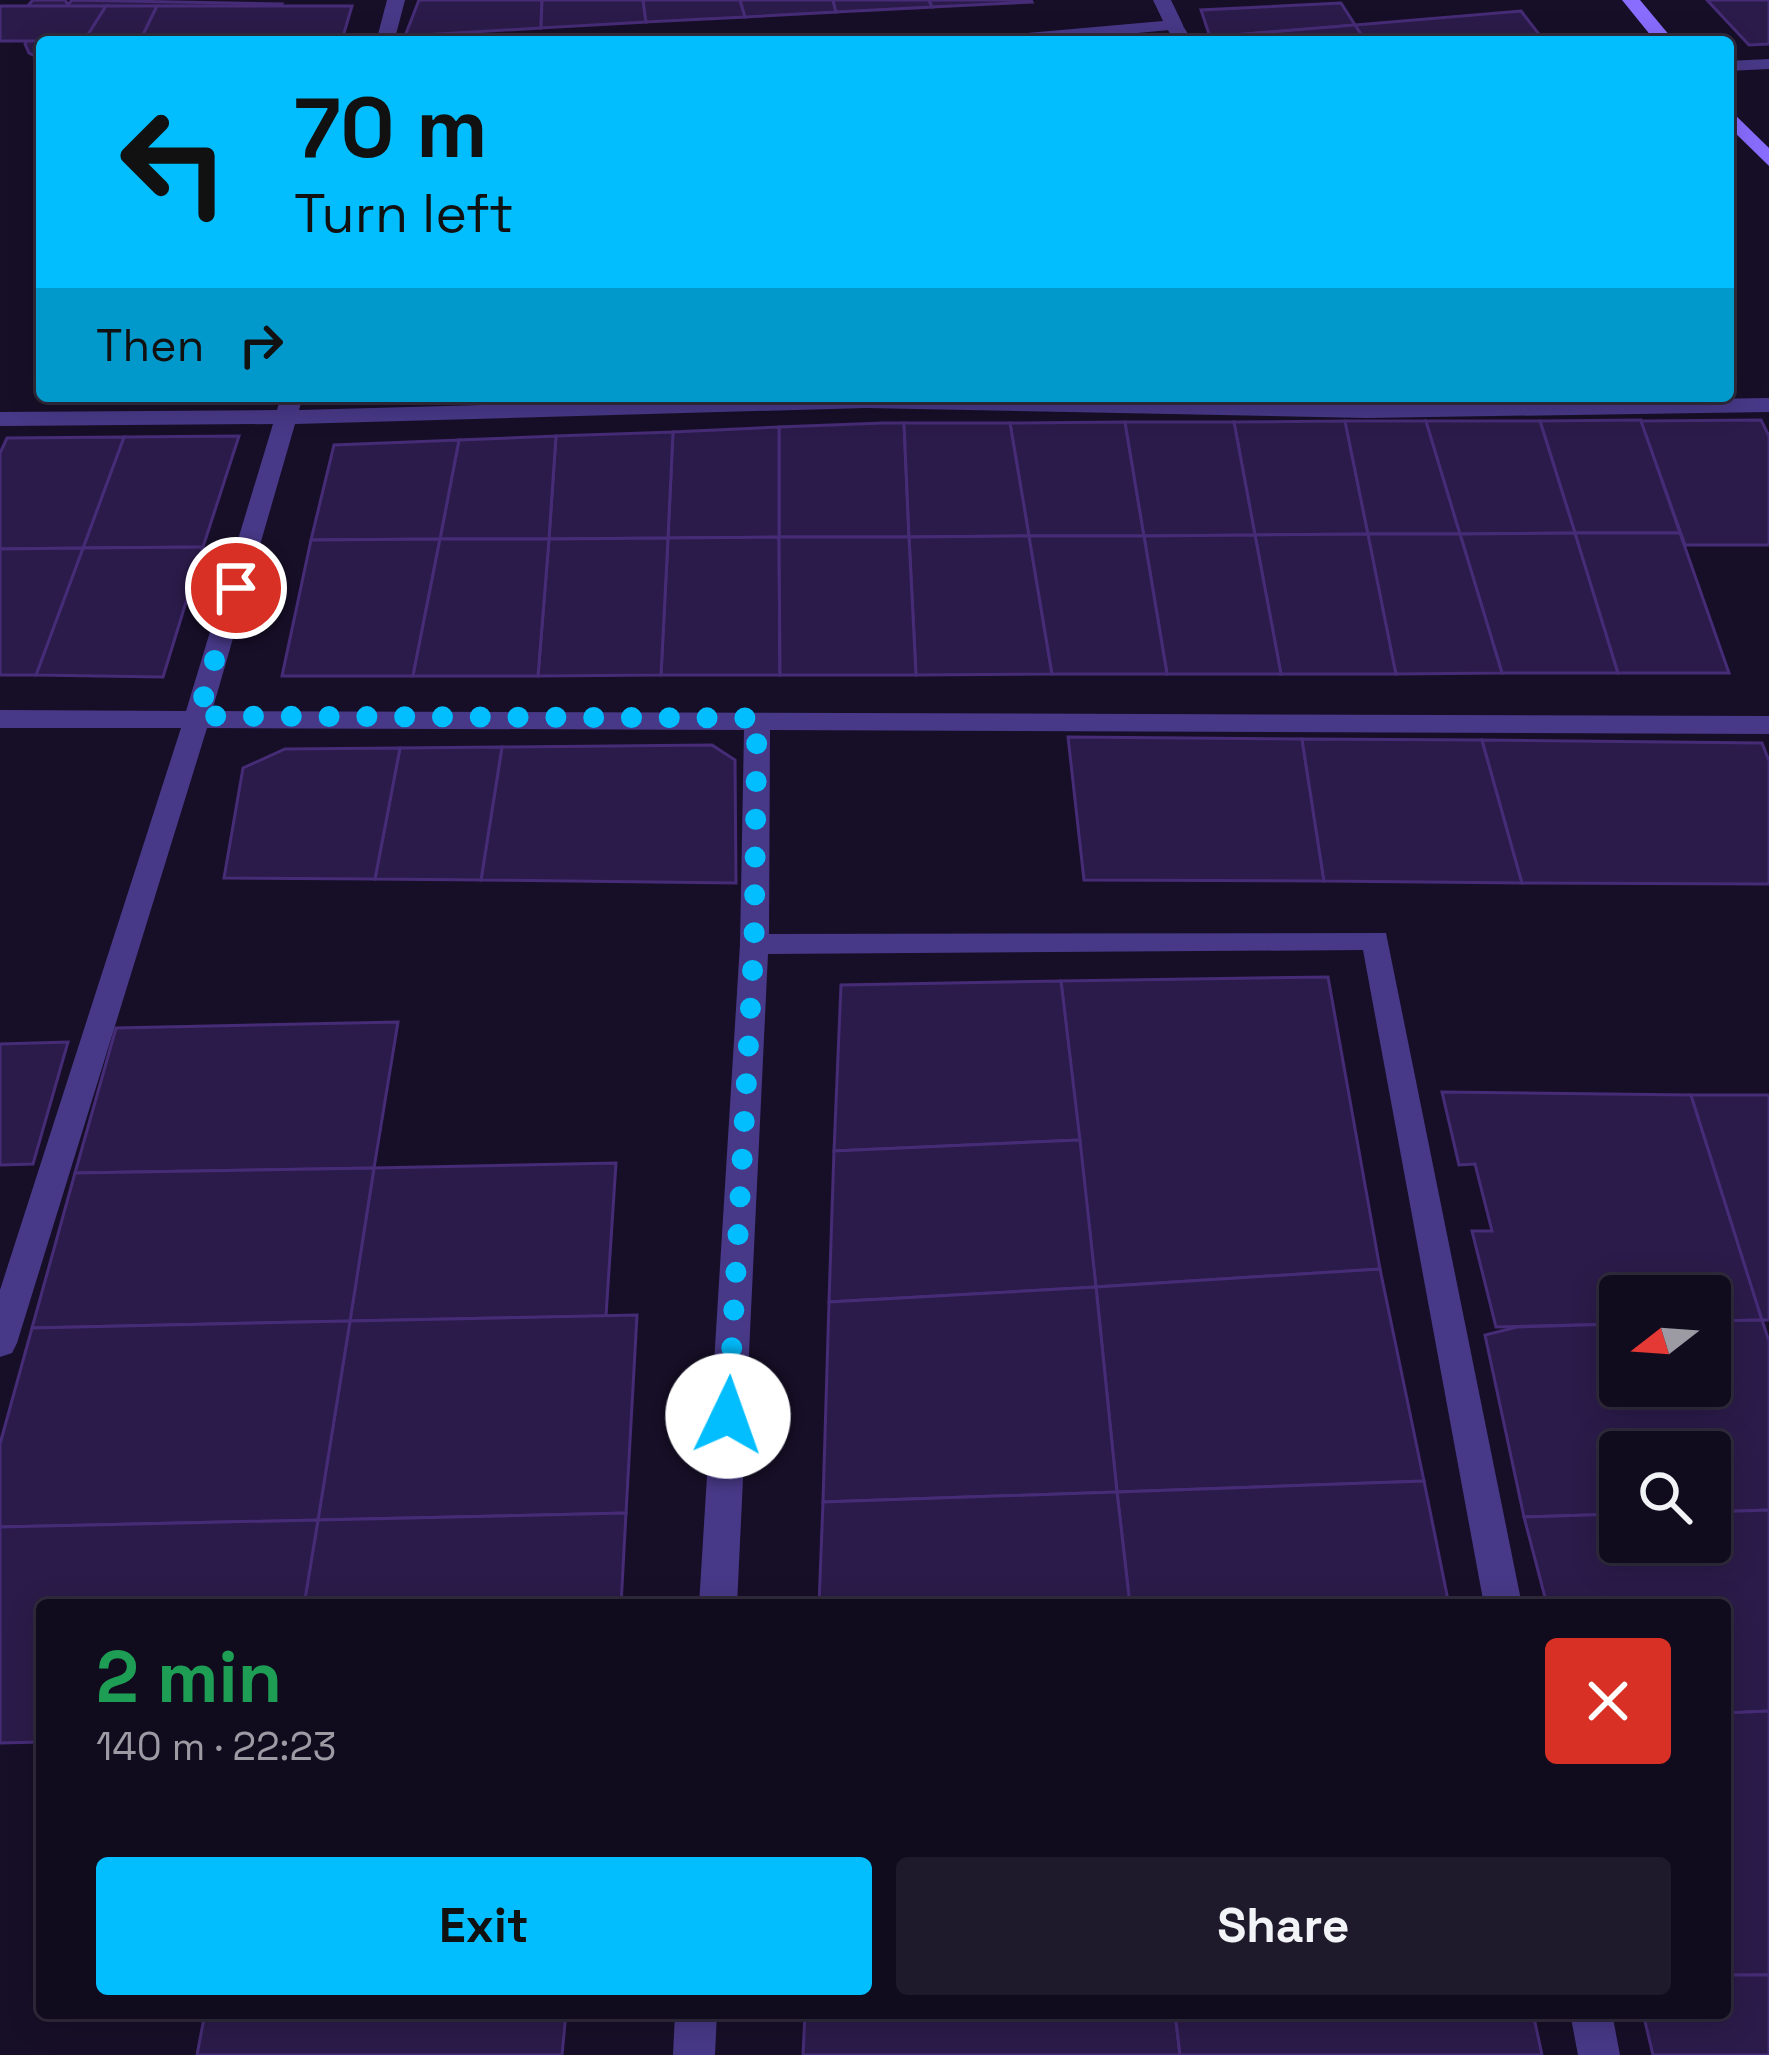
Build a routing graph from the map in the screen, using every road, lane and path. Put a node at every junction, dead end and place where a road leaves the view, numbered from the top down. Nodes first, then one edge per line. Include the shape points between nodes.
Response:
1 (396, 0) edge
2 (1162, 0) edge
3 (1631, 0) edge
4 (1179, 33) edge
5 (387, 36) edge
6 (1113, 36) edge
7 (1661, 36) edge
8 (1769, 64) edge
9 (1734, 67) edge
10 (1734, 121) edge
11 (1769, 160) edge
12 (650, 402) edge
13 (1164, 402) edge
14 (1362, 404) edge
15 (1769, 405) edge
16 (289, 407) edge
17 (0, 419) edge
18 (198, 716) junction
19 (0, 718) edge
20 (757, 718) junction
21 (1769, 725) edge
22 (754, 944) junction
23 (0, 1343) edge
24 (718, 1599) edge
25 (1502, 1599) edge
26 (696, 2019) edge
27 (1592, 2019) edge
28 (694, 2055) edge
29 (1600, 2055) edge

1 - 5 street
2 - 4 street
3 - 7 main road
4 - 6 street
8 - 9 street
10 - 11 main road
12 - 16 street
13 - 14 street
14 - 15 street
16 - 17 street
16 - 18 street
18 - 19 street
18 - 20 street
18 - 23 street
20 - 21 street
20 - 22 street
22 - 24 street
22 - 25 street via 1376,940
26 - 28 street
27 - 29 street

